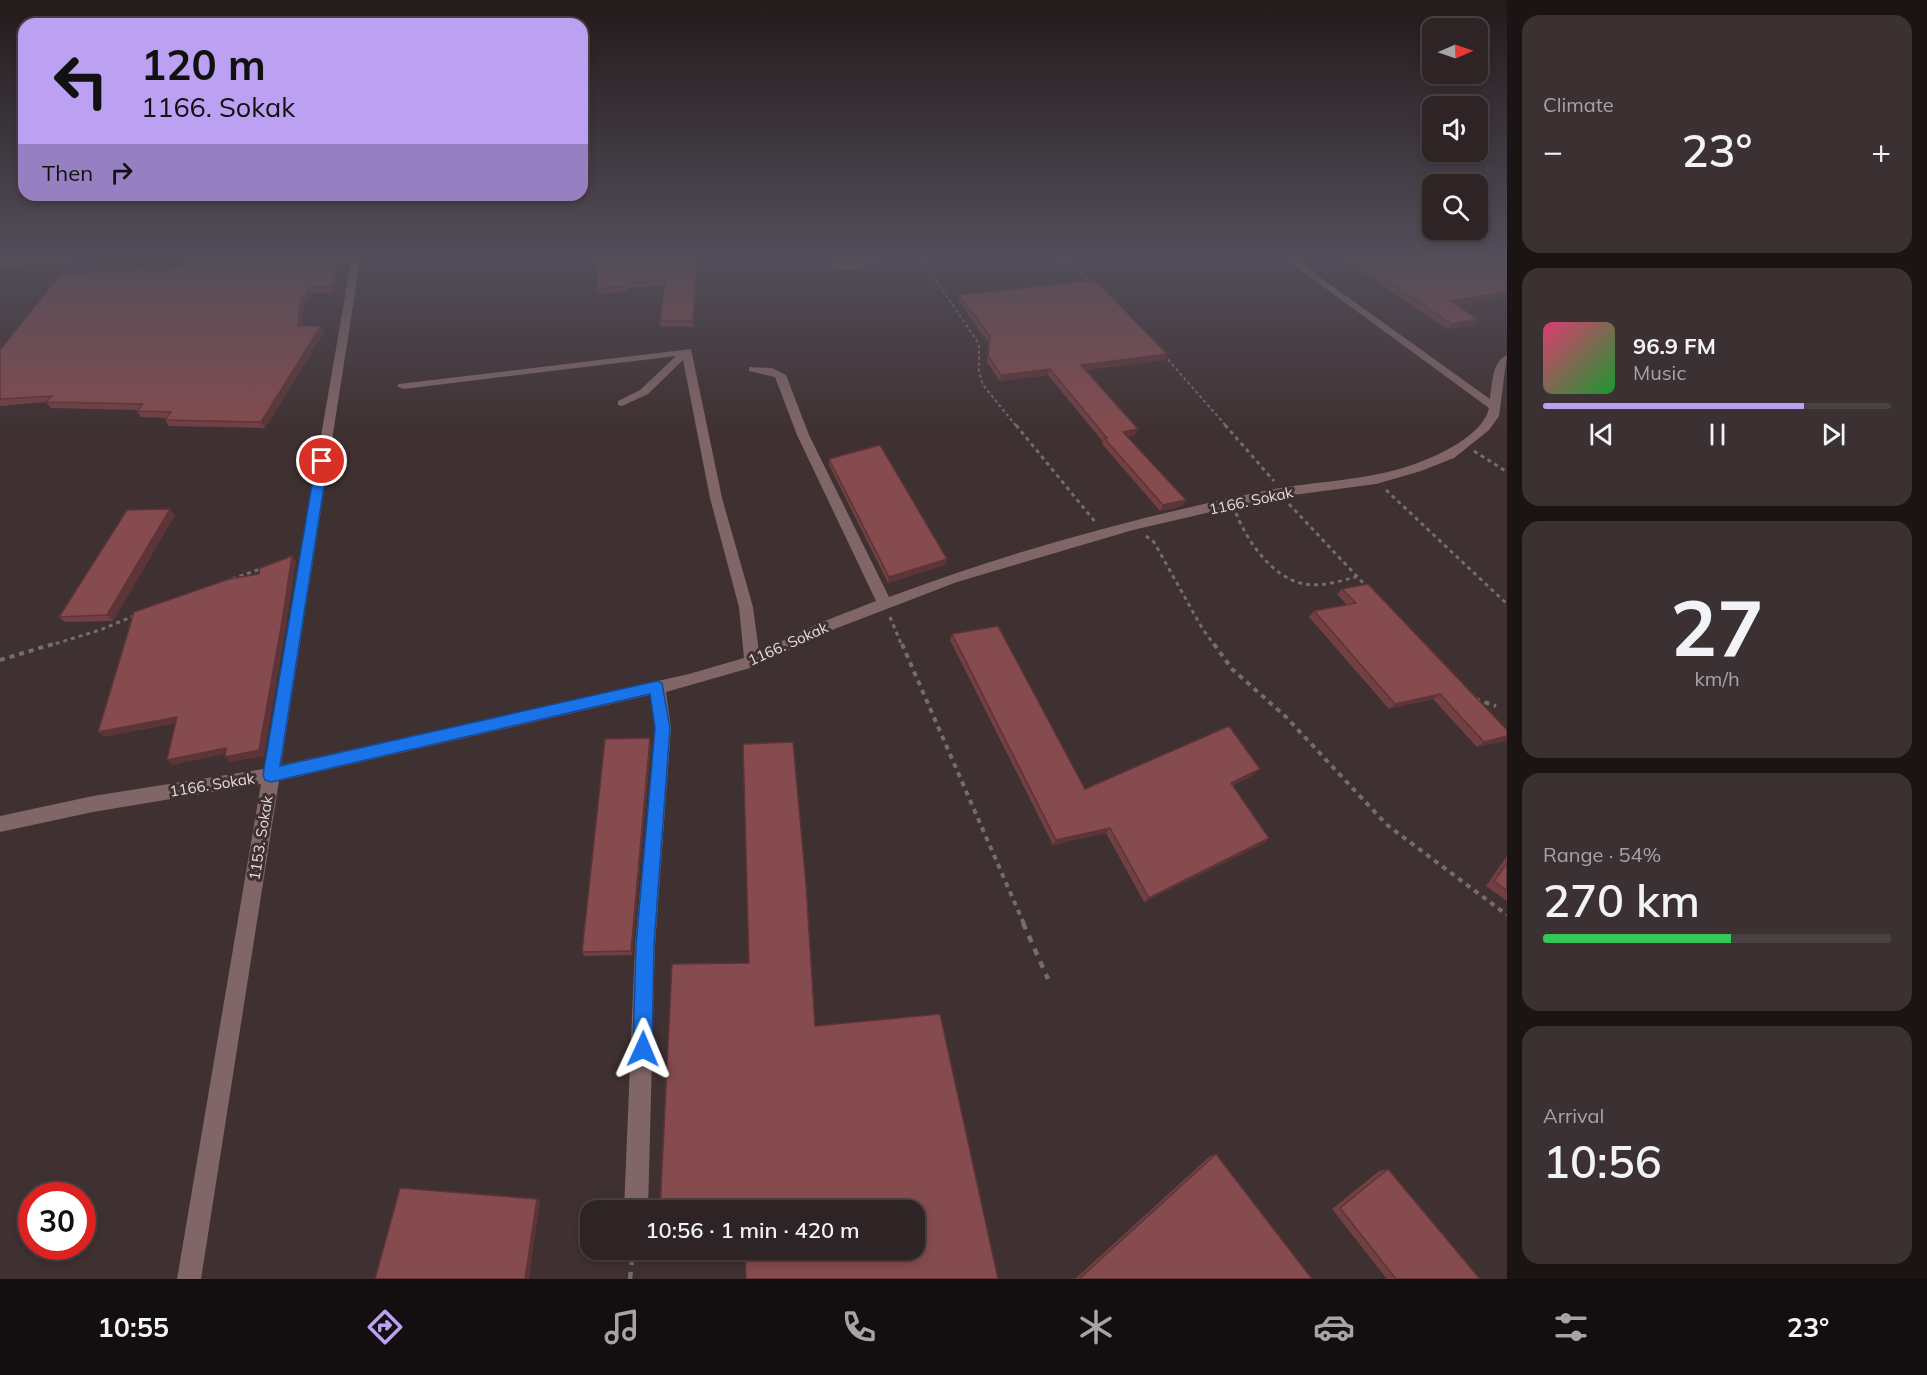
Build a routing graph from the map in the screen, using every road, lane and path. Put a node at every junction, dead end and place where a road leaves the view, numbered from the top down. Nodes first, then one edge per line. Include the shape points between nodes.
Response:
1 (346, 315) edge
2 (957, 315) edge
3 (1366, 315) edge
4 (687, 351) junction
5 (1507, 358) edge
6 (753, 369) dead end
7 (403, 386) dead end
8 (622, 403) dead end
9 (1494, 406) junction
10 (1464, 445) junction
11 (1507, 472) edge
12 (1376, 480) junction
13 (1232, 503) junction
14 (1133, 526) junction
15 (1107, 536) junction
16 (264, 568) edge
17 (1356, 576) dead end
18 (231, 579) edge
19 (885, 604) junction
20 (1507, 604) edge
21 (143, 613) edge
22 (0, 660) edge
23 (752, 662) junction
24 (657, 687) junction
25 (271, 775) junction
26 (0, 824) edge
27 (1507, 915) edge
28 (1048, 979) dead end
29 (636, 1200) edge
30 (632, 1260) edge
31 (189, 1279) edge
32 (630, 1279) edge

1 - 25 street, 1153. Sokak
2 - 15 path via 979,344 983,385
3 - 9 street
4 - 7 street
4 - 8 street via 644,392
4 - 23 street via 716,498 746,607
5 - 9 street, 1166. Sokak via 1501,366
6 - 19 street via 780,375 803,435
9 - 10 street, 1166. Sokak via 1493,416 1485,427
10 - 11 path
10 - 12 street, 1166. Sokak via 1450,455
12 - 13 street, 1166. Sokak
12 - 20 path
13 - 14 street, 1166. Sokak
13 - 17 path via 1240,525 1257,549 1289,581 1311,585
14 - 15 street, 1166. Sokak
14 - 27 path via 1154,542 1202,628 1232,669 1286,717 1387,825
15 - 19 street, 1166. Sokak via 953,578
16 - 18 path
19 - 23 street, 1166. Sokak via 827,626
19 - 28 path
21 - 22 path
23 - 24 street, 1166. Sokak
24 - 25 street, 1166. Sokak
24 - 29 street via 663,728 645,945
25 - 26 street, 1166. Sokak via 93,804
25 - 31 street, 1153. Sokak
30 - 32 path

